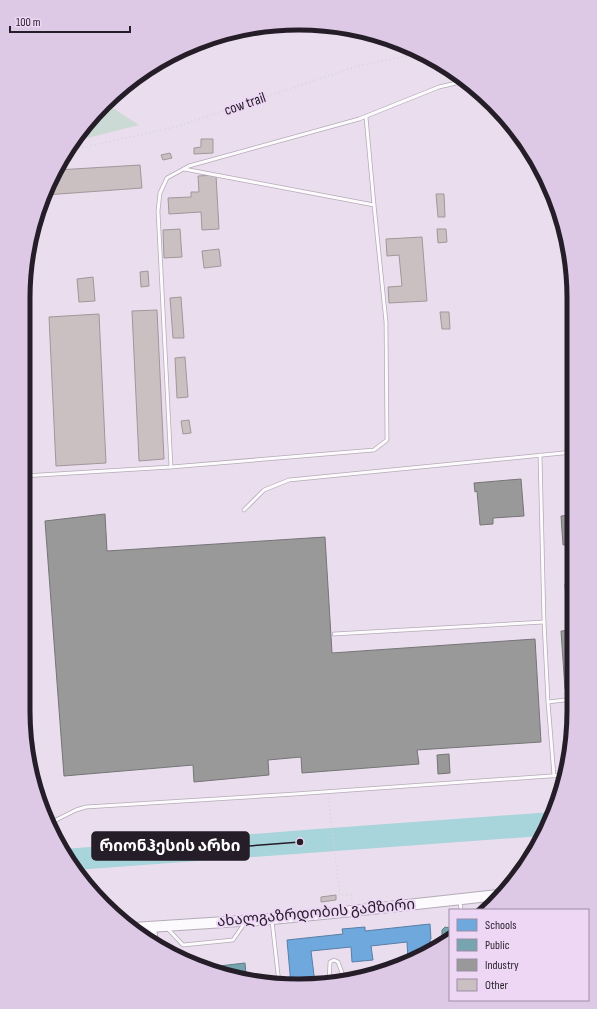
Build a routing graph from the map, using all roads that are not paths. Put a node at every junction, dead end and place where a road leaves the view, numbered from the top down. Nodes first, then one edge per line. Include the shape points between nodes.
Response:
1 (458, 82) edge
2 (366, 116) junction
3 (184, 169) junction
4 (374, 205) junction
5 (567, 453) edge
6 (540, 455) junction
7 (172, 467) junction
8 (30, 476) edge
9 (244, 510) dead end
10 (544, 622) junction
11 (334, 634) dead end
12 (567, 700) edge
13 (548, 702) junction
14 (559, 775) edge
15 (554, 776) junction
16 (54, 821) edge
17 (492, 896) edge
18 (460, 899) junction
19 (461, 909) edge
20 (272, 919) junction
21 (247, 921) junction
22 (165, 926) junction
23 (153, 927) junction
24 (140, 928) edge
25 (154, 937) edge
26 (343, 975) edge
27 (329, 977) edge
28 (278, 978) edge

1 - 2 lane via 439,87
2 - 3 lane
2 - 4 lane
3 - 4 lane
3 - 7 lane via 167,178 160,193 158,212
4 - 7 lane via 386,322 387,440 374,450
5 - 6 lane
6 - 9 lane via 289,480 264,490
6 - 10 lane
7 - 8 lane
10 - 11 lane
10 - 13 lane
12 - 13 lane
13 - 15 lane
14 - 15 lane
15 - 16 lane via 86,807
17 - 18 main road, ახალგაზრდობის გამზირი
18 - 19 lane
18 - 20 main road, ახალგაზრდობის გამზირი
20 - 21 main road, ახალგაზრდობის გამზირი
20 - 28 lane
21 - 22 main road, ახალგაზრდობის გამზირი
21 - 22 lane via 233,940 183,945
22 - 23 main road, ახალგაზრდობის გამზირი
23 - 24 main road, ახალგაზრდობის გამზირი
23 - 25 street
26 - 27 lane via 338,962 334,960 330,962

